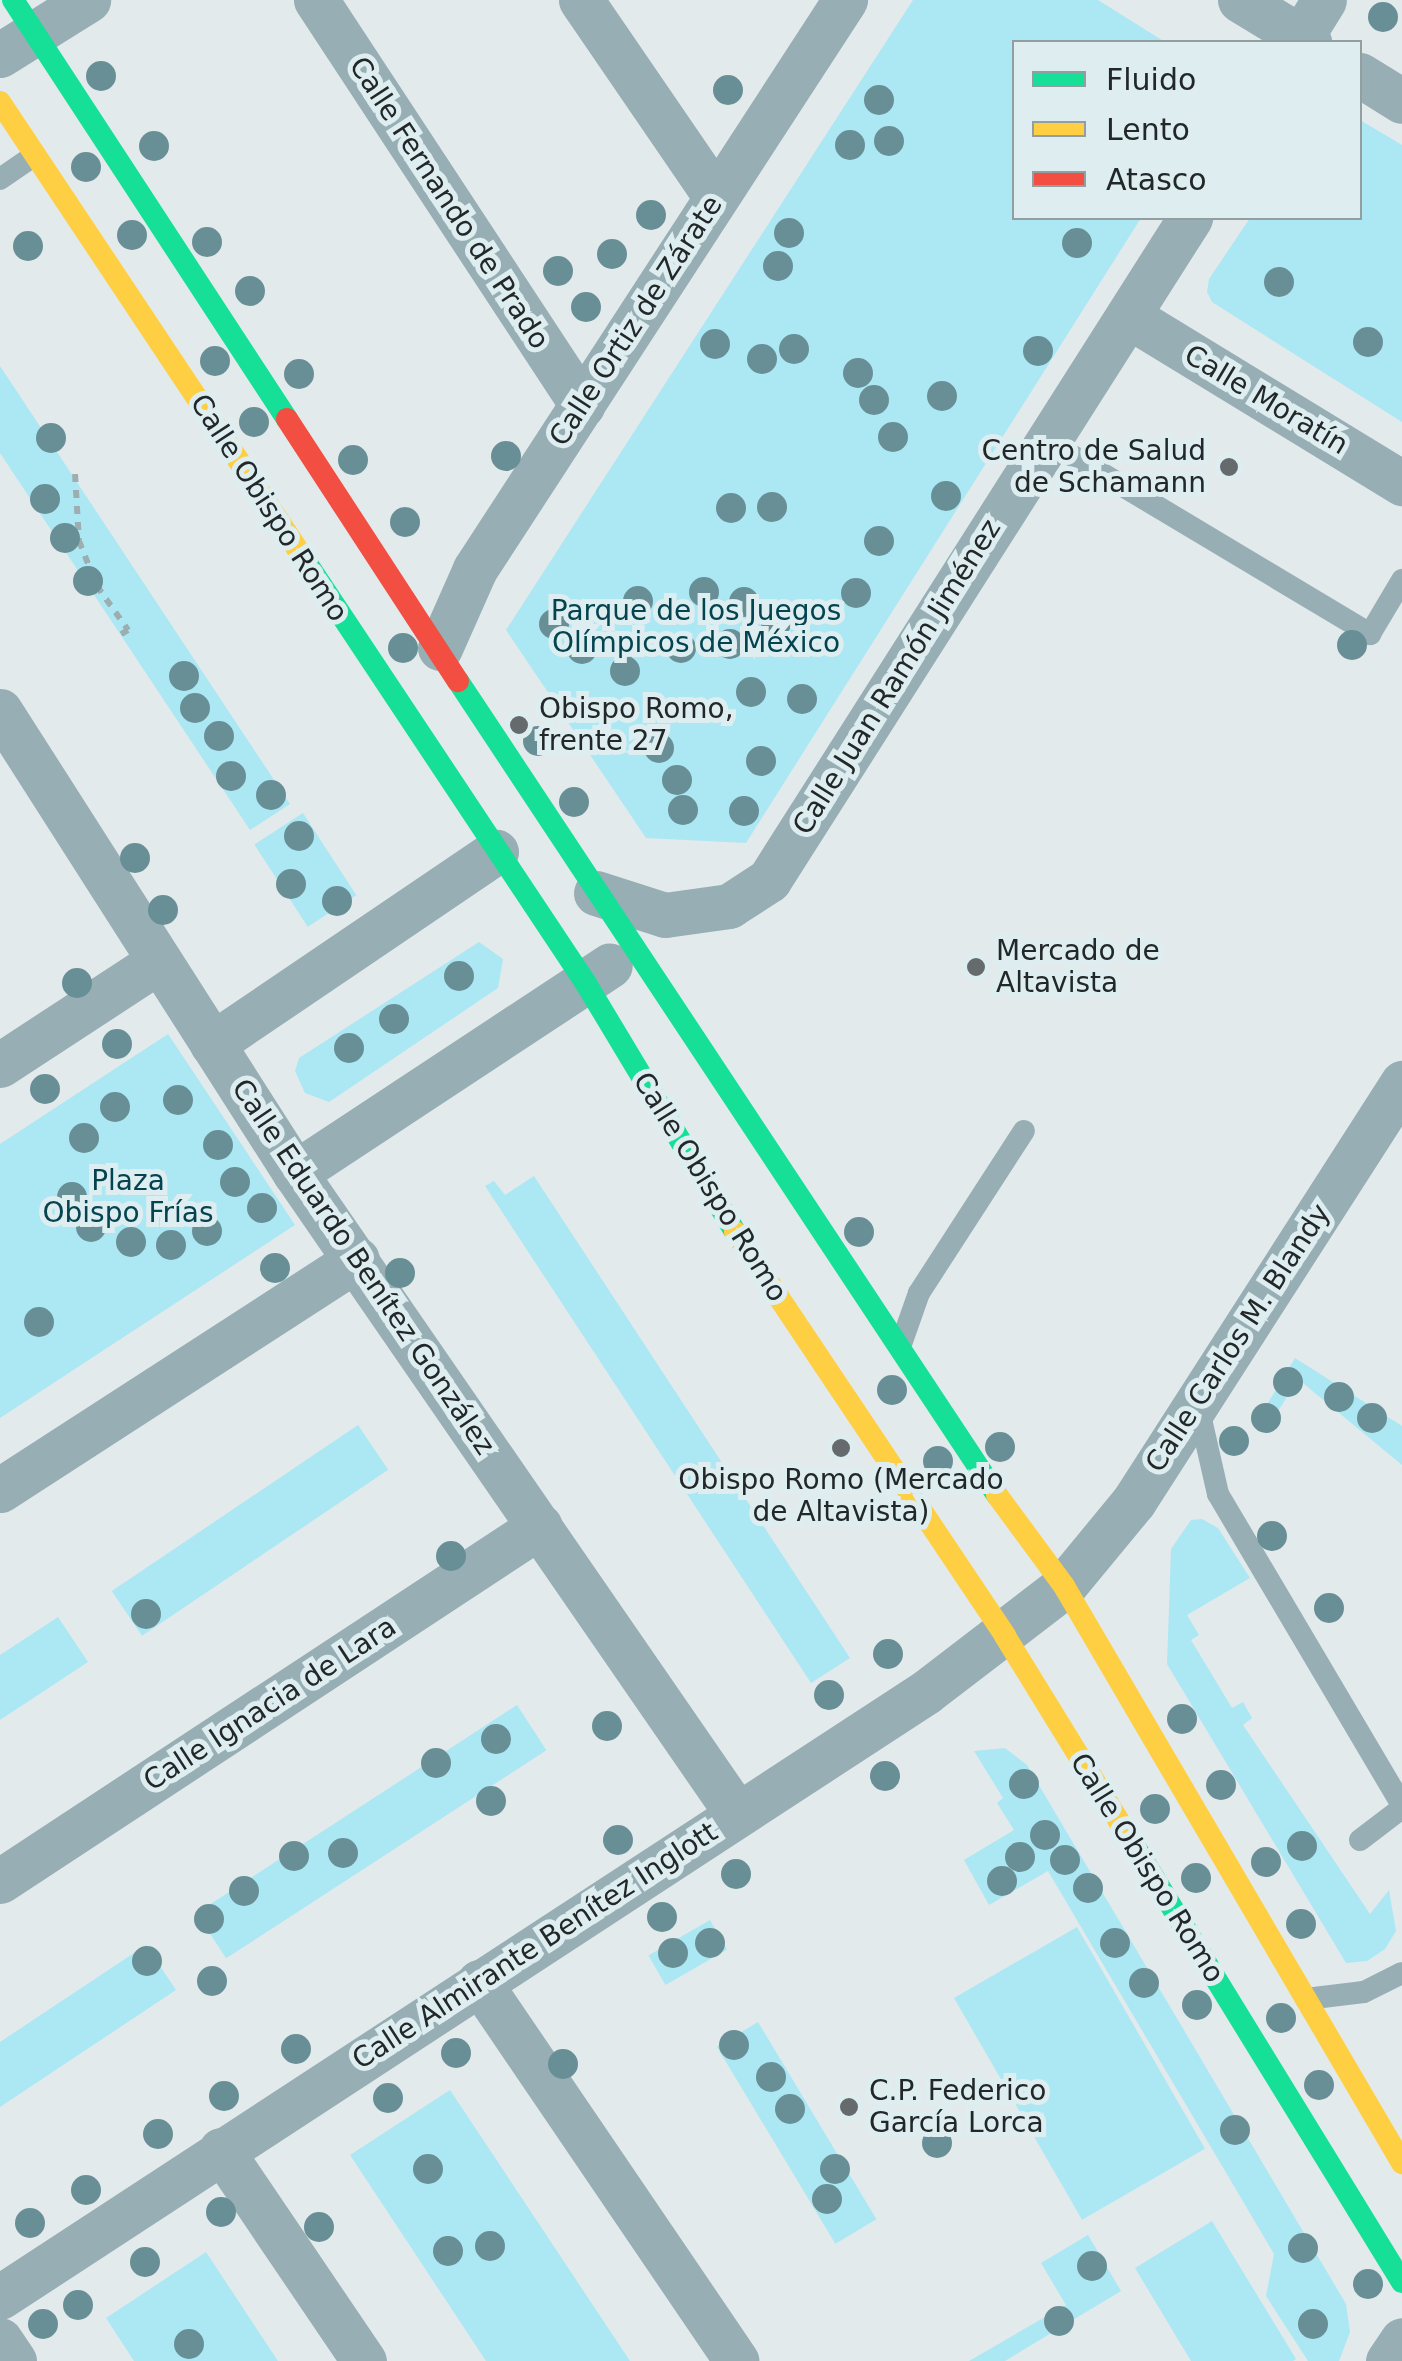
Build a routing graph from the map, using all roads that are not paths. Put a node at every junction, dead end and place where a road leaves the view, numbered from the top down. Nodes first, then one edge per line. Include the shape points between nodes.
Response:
1 (88, 0) edge
2 (316, 0) edge
3 (582, 0) edge
4 (845, 0) edge
5 (1240, 0) edge
6 (16, 30) edge
7 (1308, 31) edge
8 (1362, 75) edge
9 (1402, 101) edge
10 (0, 102) edge
11 (35, 155) junction
12 (0, 179) edge
13 (716, 197) junction
14 (1189, 220) edge
15 (1130, 317) junction
16 (582, 405) junction
17 (1046, 440) junction
18 (1402, 483) edge
19 (1402, 580) edge
20 (440, 648) junction
21 (0, 712) edge
22 (496, 852) junction
23 (596, 893) junction
24 (634, 950) junction
25 (159, 960) junction
26 (585, 982) junction
27 (212, 1044) junction
28 (0, 1065) edge
29 (1402, 1083) edge
30 (1024, 1132) dead end
31 (294, 1173) junction
32 (357, 1260) junction
33 (900, 1347) junction
34 (1197, 1402) junction
35 (0, 1490) edge
36 (1242, 1490) dead end
37 (1218, 1494) junction
38 (540, 1526) junction
39 (1064, 1586) junction
40 (1005, 1636) junction
41 (1402, 1807) edge
42 (738, 1814) junction
43 (1360, 1840) dead end
44 (0, 1881) edge
45 (1402, 1972) edge
46 (479, 1982) junction
47 (1306, 2000) junction
48 (220, 2150) junction
49 (1402, 2163) edge
50 (1402, 2282) edge
51 (0, 2296) edge
52 (0, 2340) edge
53 (1402, 2340) edge
54 (14, 2361) edge
55 (364, 2361) edge
56 (736, 2361) edge
57 (1388, 2361) edge

1 - 6 street
2 - 16 street, Calle Fernando de Prado
3 - 13 street
4 - 13 street, Calle Ortiz de Zárate
5 - 7 street
6 - 20 street
8 - 9 street
10 - 11 street, Calle Obispo Romo
11 - 12 lane
11 - 22 street, Calle Obispo Romo
13 - 16 street, Calle Ortiz de Zárate
14 - 15 street, Calle Juan Ramón Jiménez
15 - 17 street, Calle Juan Ramón Jiménez
15 - 18 street, Calle Moratín
16 - 20 street, Calle Ortiz de Zárate via 475,569
17 - 19 lane via 1370,634
17 - 23 street, Calle Juan Ramón Jiménez via 768,880 729,906 665,914
20 - 23 street
21 - 25 street, Calle Eduardo Benítez González
22 - 26 street, Calle Obispo Romo
22 - 27 street
23 - 24 street
24 - 26 street
24 - 33 street
25 - 27 street, Calle Eduardo Benítez González
25 - 28 street
26 - 31 street
26 - 40 street, Calle Obispo Romo via 707,1191
27 - 31 street, Calle Eduardo Benítez González
29 - 34 street, Calle Carlos M. Blandy
30 - 33 lane via 919,1293
31 - 32 street, Calle Eduardo Benítez González
32 - 35 street
32 - 38 street, Calle Eduardo Benítez González
33 - 39 street
34 - 37 lane
34 - 39 street, Calle Carlos M. Blandy via 1134,1501
36 - 37 lane
37 - 41 lane
38 - 42 street, Calle Eduardo Benítez González
38 - 44 street, Calle Ignacia de Lara
39 - 40 street, Calle Almirante Benítez Inglott
39 - 47 street
40 - 42 street, Calle Almirante Benítez Inglott
40 - 50 street, Calle Obispo Romo
41 - 43 lane
42 - 46 street, Calle Almirante Benítez Inglott
45 - 47 lane via 1364,1992
46 - 48 street, Calle Almirante Benítez Inglott
46 - 56 street
47 - 49 street
48 - 51 street, Calle Almirante Benítez Inglott
48 - 55 street
52 - 54 street
53 - 57 street

